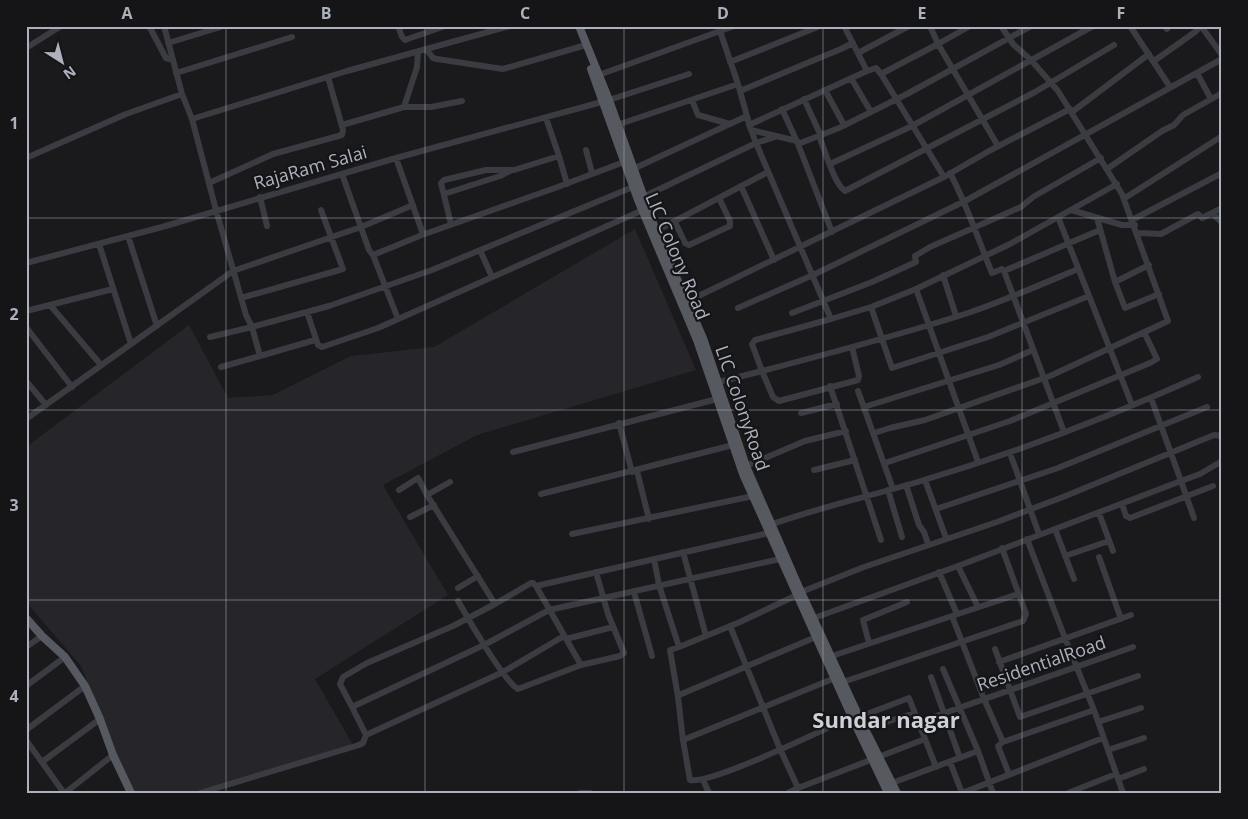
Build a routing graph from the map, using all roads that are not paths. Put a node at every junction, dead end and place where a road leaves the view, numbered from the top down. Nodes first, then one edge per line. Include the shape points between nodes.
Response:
1 (61, 26) edge
2 (86, 26) edge
3 (90, 26) edge
4 (149, 26) edge
5 (164, 26) edge
6 (224, 26) edge
7 (398, 26) edge
8 (445, 26) edge
9 (510, 26) edge
10 (574, 26) edge
11 (579, 26) edge
12 (734, 26) edge
13 (909, 26) edge
14 (930, 26) edge
15 (970, 26) edge
16 (1000, 26) edge
17 (1030, 26) edge
18 (1093, 26) edge
19 (1130, 26) edge
20 (1201, 26) edge
21 (817, 27) edge
22 (846, 27) edge
23 (720, 31) junction
24 (292, 37) dead end
25 (1008, 38) junction
26 (168, 43) junction
27 (853, 43) junction
28 (938, 44) junction
29 (584, 45) junction
30 (1114, 45) dead end
31 (26, 48) edge
32 (427, 50) junction
33 (418, 52) junction
34 (858, 53) junction
35 (1149, 54) junction
36 (1222, 57) edge
37 (173, 60) junction
38 (1030, 60) junction
39 (1154, 61) junction
40 (730, 62) junction
41 (954, 69) junction
42 (867, 71) junction
43 (176, 73) junction
44 (1197, 73) junction
45 (689, 74) dead end
46 (881, 74) junction
47 (596, 76) junction
48 (328, 77) junction
49 (852, 78) junction
50 (1051, 83) junction
51 (1170, 87) junction
52 (739, 88) junction
53 (825, 90) junction
54 (1222, 93) edge
55 (182, 94) junction
56 (968, 94) junction
57 (804, 99) junction
58 (1211, 99) junction
59 (692, 100) junction
60 (897, 100) junction
61 (462, 101) dead end
62 (606, 101) junction
63 (404, 107) junction
64 (782, 109) junction
65 (1071, 111) junction
66 (871, 112) junction
67 (747, 116) junction
68 (546, 118) junction
69 (192, 119) junction
70 (983, 120) junction
71 (730, 124) junction
72 (342, 125) junction
73 (618, 125) junction
74 (844, 126) junction
75 (912, 126) junction
76 (750, 127) junction
77 (1086, 135) junction
78 (820, 136) junction
79 (775, 137) junction
80 (1219, 138) dead end
81 (756, 143) junction
82 (798, 143) junction
83 (998, 146) junction
84 (927, 149) junction
85 (586, 150) dead end
86 (559, 156) junction
87 (26, 158) edge
88 (396, 158) junction
89 (1101, 158) junction
90 (624, 162) junction
91 (830, 164) junction
92 (633, 169) junction
93 (1107, 169) junction
94 (510, 171) junction
95 (768, 172) junction
96 (592, 173) junction
97 (1222, 173) edge
98 (342, 174) junction
99 (947, 175) junction
100 (209, 184) junction
101 (567, 184) junction
102 (1117, 184) junction
103 (741, 186) junction
104 (634, 187) junction
105 (444, 194) junction
106 (260, 197) junction
107 (720, 198) junction
108 (1125, 198) junction
109 (964, 201) junction
110 (643, 204) junction
111 (413, 205) junction
112 (1222, 208) edge
113 (216, 210) junction
114 (320, 210) dead end
115 (1070, 210) junction
116 (1212, 213) junction
117 (1058, 217) junction
118 (1096, 218) junction
119 (675, 222) junction
120 (1134, 223) junction
121 (1222, 223) edge
122 (451, 224) junction
123 (267, 226) dead end
124 (361, 227) junction
125 (974, 229) junction
126 (1100, 230) junction
127 (656, 231) junction
128 (832, 232) junction
129 (1138, 233) junction
130 (423, 234) junction
131 (128, 236) junction
132 (332, 237) junction
133 (98, 244) junction
134 (1068, 244) junction
135 (801, 247) junction
136 (480, 250) junction
137 (373, 255) junction
138 (985, 255) junction
139 (26, 257) edge
140 (774, 260) junction
141 (26, 263) edge
142 (1149, 265) junction
143 (1078, 269) junction
144 (234, 271) junction
145 (1004, 271) junction
146 (813, 275) junction
147 (943, 275) junction
148 (492, 277) junction
149 (1115, 282) junction
150 (385, 287) junction
151 (113, 288) junction
152 (916, 289) junction
153 (1159, 294) junction
154 (1013, 296) junction
155 (1089, 296) junction
156 (241, 298) junction
157 (824, 302) junction
158 (684, 303) junction
159 (50, 305) junction
160 (871, 307) junction
161 (738, 308) dead end
162 (26, 311) edge
163 (307, 312) junction
164 (792, 313) dead end
165 (956, 316) junction
166 (831, 318) junction
167 (398, 319) junction
168 (1023, 323) junction
169 (929, 324) junction
170 (157, 326) junction
171 (26, 327) edge
172 (252, 327) junction
173 (1144, 332) junction
174 (210, 338) dead end
175 (883, 338) junction
176 (315, 340) junction
177 (131, 344) junction
178 (852, 347) junction
179 (1110, 349) junction
180 (1034, 350) junction
181 (939, 353) junction
182 (260, 356) junction
183 (102, 366) junction
184 (221, 367) dead end
185 (762, 371) junction
186 (1121, 376) junction
187 (1198, 377) dead end
188 (1044, 378) junction
189 (949, 380) junction
190 (26, 381) edge
191 (714, 383) junction
192 (830, 386) junction
193 (72, 387) junction
194 (858, 391) dead end
195 (1151, 398) junction
196 (717, 399) junction
197 (837, 404) junction
198 (1054, 404) junction
199 (46, 405) junction
200 (1132, 405) junction
201 (864, 407) junction
202 (1207, 407) dead end
203 (959, 408) junction
204 (801, 413) dead end
205 (26, 419) edge
206 (619, 423) junction
207 (1161, 426) junction
208 (846, 431) junction
209 (1064, 432) junction
210 (874, 434) junction
211 (968, 434) junction
212 (1222, 436) edge
213 (735, 447) junction
214 (513, 452) dead end
215 (1010, 452) junction
216 (1171, 454) junction
217 (856, 460) junction
218 (978, 462) junction
219 (1222, 462) edge
220 (885, 463) junction
221 (746, 466) junction
222 (814, 470) dead end
223 (634, 471) junction
224 (925, 480) junction
225 (1020, 481) junction
226 (1181, 481) junction
227 (450, 482) dead end
228 (906, 486) junction
229 (1213, 486) dead end
230 (399, 490) dead end
231 (891, 490) junction
232 (541, 494) dead end
233 (427, 495) junction
234 (753, 496) junction
235 (1186, 496) junction
236 (866, 497) junction
237 (1122, 504) junction
238 (434, 505) junction
239 (936, 509) junction
240 (1030, 510) junction
241 (1099, 513) junction
242 (410, 518) dead end
243 (1194, 518) dead end
244 (649, 519) junction
245 (769, 528) junction
246 (1055, 529) junction
247 (572, 534) dead end
248 (1039, 534) junction
249 (902, 537) dead end
250 (946, 538) junction
251 (1027, 539) junction
252 (881, 540) dead end
253 (1109, 541) junction
254 (928, 544) junction
255 (1002, 548) junction
256 (1112, 551) dead end
257 (684, 552) junction
258 (1065, 556) junction
259 (1099, 557) dead end
260 (654, 559) junction
261 (780, 559) junction
262 (958, 566) junction
263 (596, 572) junction
264 (939, 572) junction
265 (478, 576) junction
266 (691, 579) junction
267 (1074, 579) dead end
268 (659, 585) junction
269 (536, 586) junction
270 (458, 588) dead end
271 (634, 592) junction
272 (799, 593) junction
273 (1018, 594) junction
274 (603, 598) junction
275 (458, 601) dead end
276 (908, 602) dead end
277 (494, 604) junction
278 (978, 607) junction
279 (549, 610) junction
280 (955, 615) junction
281 (1131, 615) dead end
282 (26, 618) edge
283 (814, 618) junction
284 (468, 619) junction
285 (1121, 619) junction
286 (730, 626) junction
287 (613, 627) junction
288 (816, 631) junction
289 (42, 636) junction
290 (706, 636) junction
291 (565, 637) junction
292 (1065, 639) junction
293 (962, 642) junction
294 (869, 643) junction
295 (484, 645) junction
296 (26, 647) edge
297 (679, 647) junction
298 (1133, 647) dead end
299 (995, 650) dead end
300 (652, 656) dead end
301 (832, 656) junction
302 (65, 658) junction
303 (999, 662) junction
304 (581, 665) junction
305 (746, 666) junction
306 (1076, 666) junction
307 (943, 669) dead end
308 (503, 672) junction
309 (1138, 676) dead end
310 (931, 677) dead end
311 (835, 678) junction
312 (843, 682) junction
313 (26, 686) edge
314 (85, 686) junction
315 (1010, 689) junction
316 (1088, 694) junction
317 (678, 698) junction
318 (984, 699) junction
319 (352, 707) junction
320 (763, 707) junction
321 (958, 708) junction
322 (1141, 708) dead end
323 (1094, 710) junction
324 (915, 713) junction
325 (944, 713) junction
326 (855, 717) junction
327 (100, 719) junction
328 (919, 722) junction
329 (1098, 722) junction
330 (864, 729) junction
331 (26, 730) edge
332 (366, 735) junction
333 (1103, 738) junction
334 (1144, 738) dead end
335 (925, 739) junction
336 (26, 740) edge
337 (683, 740) junction
338 (1003, 742) junction
339 (780, 749) junction
340 (1108, 750) junction
341 (978, 751) junction
342 (113, 755) junction
343 (875, 758) junction
344 (960, 758) junction
345 (42, 762) junction
346 (950, 762) junction
347 (936, 767) junction
348 (1144, 769) dead end
349 (1009, 774) junction
350 (1117, 777) junction
351 (703, 780) junction
352 (989, 782) junction
353 (892, 783) junction
354 (798, 788) junction
355 (65, 793) edge
356 (131, 793) edge
357 (200, 793) edge
358 (580, 793) edge
359 (590, 793) edge
360 (709, 793) edge
361 (788, 793) edge
362 (888, 793) edge
363 (897, 793) edge
364 (962, 793) edge
365 (993, 793) edge
366 (1068, 793) edge
367 (1123, 793) edge

1 - 31 street
2 - 3 street
4 - 37 street via 166,58
5 - 26 street
6 - 26 street
7 - 8 street via 405,40
9 - 32 street
10 - 29 main road
11 - 29 main road, LIC ColonyRoad
12 - 23 street
13 - 34 street
14 - 28 street
15 - 28 street
16 - 25 street
17 - 25 street
18 - 38 street
19 - 35 street
20 - 36 street
20 - 39 street
21 - 40 street
22 - 27 street
23 - 40 street
23 - 47 street
24 - 43 street
25 - 38 street
25 - 41 street
26 - 37 street
27 - 34 street
27 - 52 street
28 - 41 street
28 - 46 street
29 - 32 street via 503,69 436,59
29 - 47 main road, LIC ColonyRoad
30 - 50 street
32 - 33 street
33 - 48 street
33 - 63 street via 417,67
34 - 42 street
35 - 39 street
35 - 65 street
36 - 44 street
37 - 43 street
38 - 50 street
38 - 56 street
39 - 51 street
40 - 52 street
41 - 56 street
41 - 60 street
42 - 46 street via 876,68
42 - 49 street
43 - 55 street
44 - 51 street
44 - 58 street
45 - 62 street, RajaRam Salai
46 - 60 street
47 - 62 main road, LIC ColonyRoad
48 - 69 street
48 - 72 street
49 - 53 street
49 - 66 street
50 - 65 street
50 - 70 street
51 - 77 street
52 - 59 street
52 - 67 street
53 - 57 street
53 - 74 street
54 - 58 street
55 - 69 street
55 - 87 street via 126,114
56 - 70 street
56 - 75 street
57 - 64 street
57 - 78 street
58 - 93 street
59 - 71 street via 698,115
59 - 73 street
60 - 66 street
60 - 75 street
61 - 63 street via 431,108
62 - 68 street, RajaRam Salai
62 - 73 main road, LIC ColonyRoad
62 - 90 main road, LIC Colony Road
63 - 72 street
64 - 76 street
64 - 82 street
65 - 77 street
65 - 83 street
66 - 74 street
67 - 71 street
67 - 76 street
68 - 86 street
68 - 88 street, RajaRam Salai
69 - 100 street
70 - 83 street
70 - 84 street
71 - 92 street
72 - 100 street via 343,132 339,136 274,154
73 - 92 main road, LIC ColonyRoad
74 - 78 street
75 - 84 street
75 - 91 street
76 - 79 street
76 - 81 street
77 - 89 street
77 - 109 street
78 - 82 street
78 - 91 street
79 - 81 street
79 - 82 street
80 - 108 street
81 - 95 street
81 - 110 street
82 - 128 street
83 - 99 street
84 - 91 street via 846,191
84 - 99 street
85 - 96 street
86 - 94 street
86 - 101 street
88 - 98 street, RajaRam Salai
88 - 111 street
89 - 93 street
89 - 125 street via 1040,192 1022,207
90 - 96 street
90 - 104 main road, LIC Colony Road
92 - 110 main road, LIC ColonyRoad
93 - 102 street
94 - 105 street
94 - 105 street via 486,170 444,180
95 - 103 street
95 - 135 street
96 - 101 street
97 - 120 street
98 - 106 street, RajaRam Salai
98 - 124 street
99 - 109 street
99 - 128 street
100 - 113 street
101 - 122 street
102 - 108 street
102 - 115 street
103 - 107 street
103 - 140 street
104 - 110 main road, LIC Colony Road
104 - 136 street
105 - 122 street
106 - 113 street, RajaRam Salai
106 - 123 street
107 - 119 street
107 - 119 street via 730,226 689,245
108 - 120 street
109 - 125 street
109 - 146 street
110 - 127 main road, LIC ColonyRoad
110 - 148 street
110 - 158 main road, LIC Colony Road
111 - 124 street
111 - 130 street
112 - 116 street
113 - 131 street, RajaRam Salai
113 - 144 street
114 - 132 street
115 - 117 street
115 - 118 street
116 - 121 street
116 - 129 street via 1202,218 1197,214 1160,234
117 - 134 street
117 - 138 street
118 - 120 street via 1122,225
118 - 126 street
119 - 127 street
120 - 129 street
122 - 130 street
124 - 132 street
124 - 137 street
125 - 138 street
125 - 157 street via 915,256 916,262
126 - 134 street
126 - 149 street
127 - 158 main road, LIC ColonyRoad
128 - 135 street
129 - 142 street
130 - 137 street
131 - 133 street, RajaRam Salai
131 - 170 street
132 - 144 street
132 - 156 street via 343,269
133 - 141 street, RajaRam Salai
133 - 151 street
134 - 143 street
134 - 145 street
135 - 140 street
135 - 146 street
136 - 148 street
136 - 150 street
137 - 150 street
138 - 145 street via 992,272 1002,268
138 - 147 street
139 - 141 street
140 - 158 street
142 - 149 street
142 - 153 street
143 - 154 street
143 - 155 street
144 - 156 street
144 - 170 street
145 - 154 street
146 - 157 street
146 - 161 street
147 - 152 street
147 - 165 street
148 - 167 street
149 - 153 street via 1125,308
150 - 163 street
150 - 167 street
151 - 159 street
151 - 177 street
152 - 160 street
152 - 169 street
153 - 173 street via 1168,322
154 - 165 street
154 - 168 street
155 - 168 street
155 - 179 street
156 - 172 street
157 - 164 street
157 - 166 street
158 - 191 main road, LIC ColonyRoad
159 - 162 street
159 - 183 street
160 - 166 street
160 - 175 street
163 - 172 street
163 - 176 street
165 - 169 street
166 - 185 street via 752,342
167 - 176 street via 322,347
168 - 180 street
168 - 181 street
169 - 175 street
169 - 181 street
170 - 177 street
171 - 193 street
172 - 174 street
172 - 182 street
173 - 179 street
173 - 186 street via 1157,359
175 - 178 street
175 - 181 street via 892,368
176 - 182 street
177 - 183 street
178 - 185 street
178 - 192 street via 859,378
179 - 186 street
179 - 188 street
180 - 188 street
180 - 189 street
181 - 189 street
182 - 184 street
183 - 193 street
185 - 191 street
185 - 192 street via 773,397 778,401
186 - 198 street
186 - 200 street
187 - 195 street
188 - 198 street
188 - 203 street
189 - 201 street
189 - 203 street
190 - 199 street
191 - 196 main road
191 - 213 main road, LIC ColonyRoad
192 - 197 street
193 - 199 street
194 - 201 street
195 - 200 street
195 - 207 street
196 - 206 street
196 - 213 main road
197 - 204 street
197 - 208 street
198 - 209 street
198 - 211 street
199 - 205 street
200 - 209 street
201 - 210 street
202 - 207 street
203 - 210 street
203 - 211 street
206 - 214 street
206 - 223 street
207 - 216 street
207 - 225 street
208 - 217 street
208 - 221 street via 805,441
209 - 215 street
210 - 220 street
211 - 218 street
211 - 220 street
212 - 216 street via 1214,435
213 - 221 main road, LIC ColonyRoad
213 - 223 street
213 - 234 main road
215 - 218 street
215 - 225 street
216 - 226 street
216 - 240 street
217 - 222 street
217 - 236 street
218 - 224 street
219 - 226 street
220 - 231 street
221 - 245 main road, LIC ColonyRoad
223 - 232 street
223 - 244 street
224 - 228 street
224 - 239 street
225 - 239 street
225 - 240 street
226 - 235 street
226 - 237 street
227 - 233 street
228 - 231 street
228 - 254 street
229 - 235 street
230 - 233 street via 418,478
231 - 236 street
231 - 249 street
233 - 238 street
234 - 244 street
234 - 245 main road
235 - 237 street via 1130,518
235 - 243 street
236 - 245 street
236 - 252 street
237 - 241 street
238 - 242 street
238 - 265 street
239 - 250 street
240 - 248 street
240 - 250 street
241 - 246 street
241 - 253 street
244 - 247 street
245 - 257 street
245 - 261 main road, LIC ColonyRoad
245 - 272 main road, LIC ColonyRoad
246 - 248 street
246 - 258 street
248 - 251 street
250 - 254 street
251 - 255 street
251 - 292 street
253 - 256 street
253 - 258 street
254 - 272 street
255 - 262 street
255 - 273 street
257 - 260 street
257 - 266 street
258 - 267 street
259 - 285 street
260 - 263 street
260 - 268 street
261 - 266 street
261 - 272 main road, LIC ColonyRoad
262 - 264 street
262 - 278 street
263 - 269 street
263 - 274 street
264 - 280 street
264 - 283 street
265 - 270 street
265 - 277 street
266 - 268 street
266 - 290 street
268 - 271 street
268 - 297 street
269 - 277 street via 531,583
269 - 279 street
271 - 274 street
271 - 300 street
272 - 283 main road, LIC ColonyRoad
272 - 286 street
272 - 288 main road, LIC ColonyRoad
273 - 278 street
273 - 293 street via 1026,614 1023,620
274 - 279 street
274 - 287 street
275 - 284 street
276 - 294 street via 863,620
277 - 284 street
278 - 280 street
279 - 291 street
279 - 295 street
280 - 293 street
280 - 294 street
281 - 285 street, ResidentialRoad
282 - 289 main road
283 - 288 main road, LIC ColonyRoad
284 - 295 street
284 - 319 street via 367,663 343,677 340,684
285 - 292 street, ResidentialRoad
286 - 290 street
286 - 305 street
287 - 291 street
287 - 304 street via 623,655
288 - 301 main road, LIC ColonyRoad
288 - 305 street
288 - 311 main road, LIC ColonyRoad
289 - 296 street
289 - 302 main road
290 - 297 street
291 - 304 street
291 - 308 street
292 - 303 street, ResidentialRoad
292 - 306 street
293 - 312 street
293 - 318 street
294 - 301 street
295 - 308 street
295 - 319 street
297 - 317 street via 670,650
298 - 306 street, ResidentialRoad
299 - 303 street
301 - 312 main road, LIC ColonyRoad
302 - 313 street
302 - 314 main road
303 - 315 street
304 - 308 street via 518,689
305 - 317 street via 682,693
305 - 320 street
306 - 315 street, ResidentialRoad
306 - 316 street
307 - 321 street
308 - 332 street
309 - 316 street
310 - 325 street
311 - 320 street
311 - 326 main road, LIC ColonyRoad
312 - 326 main road, LIC ColonyRoad
314 - 327 main road
314 - 331 street
315 - 316 street via 1020,717
315 - 318 street, ResidentialRoad
316 - 323 street
317 - 337 street
318 - 321 street, ResidentialRoad
318 - 338 street
319 - 332 street
320 - 337 street
320 - 339 street
321 - 325 street, ResidentialRoad
321 - 341 street
322 - 329 street
323 - 329 street
323 - 338 street
324 - 326 street via 909,698
324 - 328 street
324 - 330 street
325 - 328 street, ResidentialRoad
325 - 344 street
326 - 330 main road, LIC ColonyRoad
326 - 339 street
326 - 343 main road, LIC ColonyRoad
327 - 342 main road
327 - 345 street
328 - 335 street
329 - 333 street
330 - 343 main road, LIC ColonyRoad
332 - 357 street via 359,746
333 - 340 street
333 - 349 street
334 - 340 street
335 - 343 street
335 - 347 street
336 - 345 street
337 - 351 street via 690,780
338 - 349 street via 998,746
339 - 351 street
339 - 354 street
340 - 350 street
341 - 344 street
341 - 352 street
342 - 355 street
342 - 356 main road
343 - 353 main road, LIC ColonyRoad
343 - 354 street
343 - 362 main road, LIC ColonyRoad
344 - 346 street
345 - 355 street
346 - 347 street
346 - 364 street
347 - 353 street
348 - 350 street
349 - 352 street
350 - 366 street
350 - 367 street
351 - 360 street
352 - 364 street
352 - 365 street
353 - 363 main road, LIC ColonyRoad
354 - 361 street
358 - 359 street

